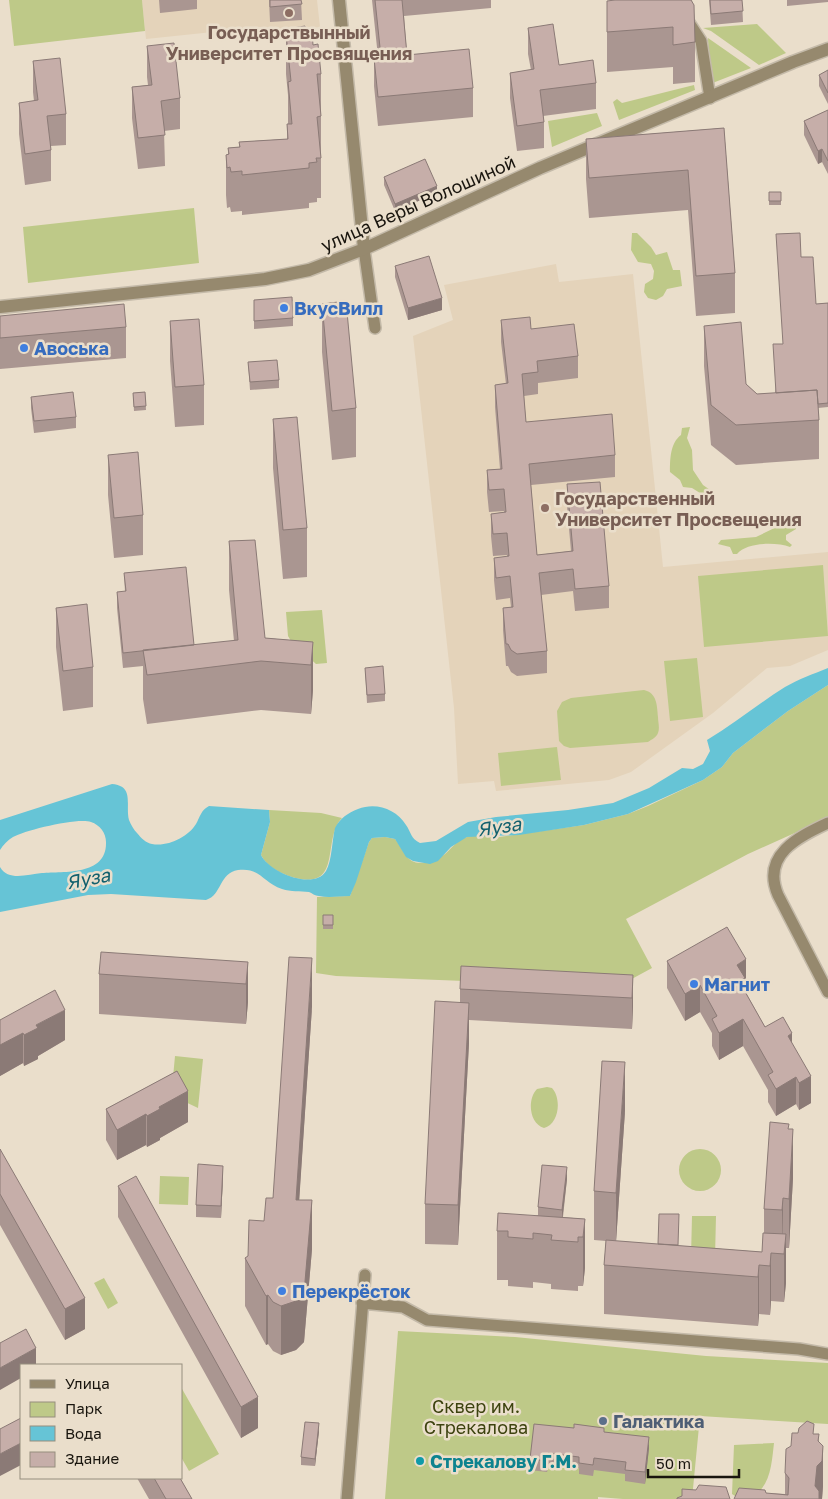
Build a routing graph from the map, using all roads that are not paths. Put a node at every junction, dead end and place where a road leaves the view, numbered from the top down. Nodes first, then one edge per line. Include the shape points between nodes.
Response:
1 (340, 0) edge
2 (685, 0) edge
3 (828, 49) edge
4 (710, 98) junction
5 (364, 249) junction
6 (0, 306) edge
7 (375, 328) dead end
8 (828, 823) edge
9 (828, 992) edge
10 (365, 1275) dead end
11 (362, 1303) junction
12 (828, 1354) edge
13 (347, 1499) edge

1 - 5 street
2 - 4 street via 688,22 701,41
3 - 4 street, улица Веры Волошиной
4 - 5 street, улица Веры Волошиной via 540,168
5 - 6 street, улица Веры Волошиной via 286,276
5 - 7 street
8 - 9 street via 787,846 777,863 774,880 778,895
10 - 11 street
11 - 12 street via 403,1307 427,1320 799,1349
11 - 13 street

